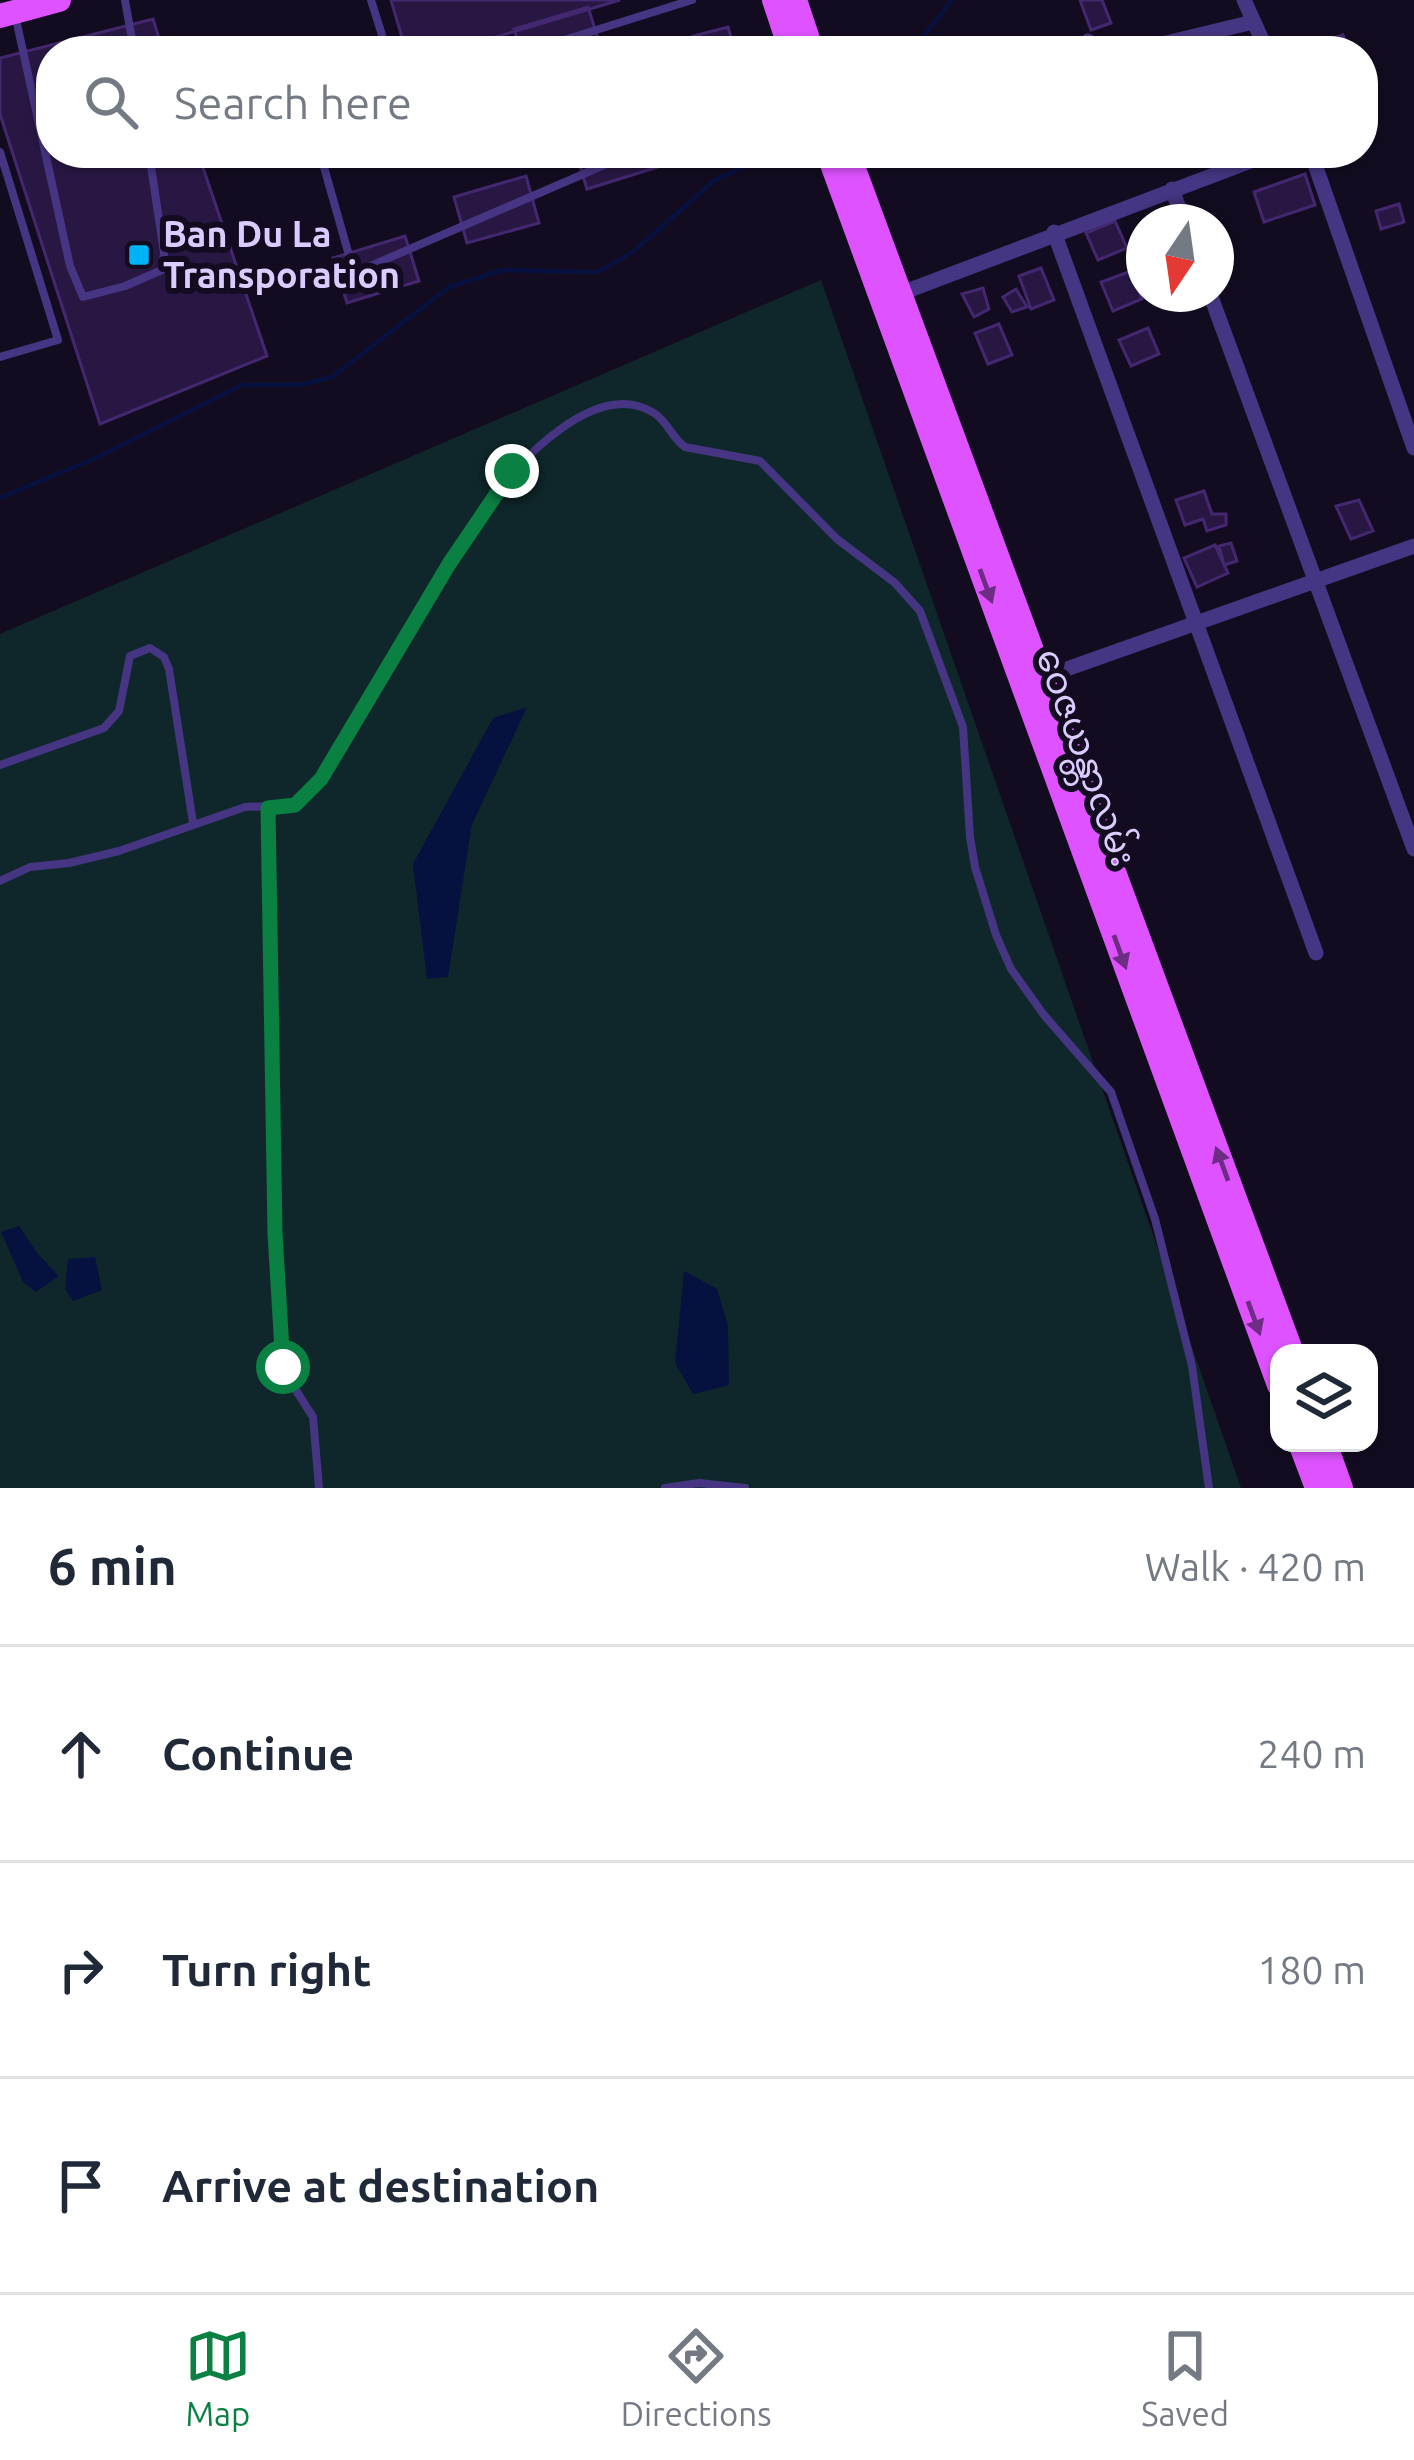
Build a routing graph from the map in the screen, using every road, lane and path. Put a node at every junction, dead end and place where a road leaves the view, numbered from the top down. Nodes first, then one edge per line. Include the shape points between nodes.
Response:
1 (59, 0) edge
2 (125, 0) edge
3 (371, 0) edge
4 (692, 0) edge
5 (774, 0) edge
6 (795, 0) edge
7 (1244, 0) edge
8 (7, 14) edge
9 (1253, 22) junction
10 (131, 36) edge
11 (382, 36) edge
12 (578, 36) edge
13 (786, 36) edge
14 (807, 36) edge
15 (1195, 36) edge
16 (1260, 36) edge
17 (36, 130) edge
18 (0, 152) edge
19 (46, 168) edge
20 (151, 168) edge
21 (324, 168) edge
22 (597, 168) edge
23 (840, 168) edge
24 (841, 168) edge
25 (1230, 168) edge
26 (1316, 168) edge
27 (1172, 189) junction
28 (1177, 204) edge
29 (1054, 232) junction
30 (899, 294) junction
31 (1217, 312) edge
32 (0, 357) edge
33 (1414, 448) edge
34 (1414, 546) edge
35 (1316, 582) junction
36 (1195, 626) junction
37 (1044, 677) junction
38 (0, 765) edge
39 (268, 808) junction
40 (193, 823) junction
41 (1414, 849) edge
42 (0, 881) edge
43 (1316, 953) dead end
44 (1289, 1344) edge
45 (1270, 1360) edge
46 (1303, 1452) edge
47 (1328, 1452) edge
48 (319, 1488) edge
49 (665, 1488) edge
50 (745, 1488) edge
51 (1209, 1488) edge
52 (1317, 1488) edge
53 (1341, 1488) edge

1 - 8 main road
2 - 10 lane
3 - 11 lane
4 - 12 lane
5 - 13 main road
6 - 14 main road
7 - 9 street
8 - 17 lane
9 - 15 street
9 - 16 street
18 - 32 lane via 58,340
19 - 20 lane via 83,297 162,269
21 - 22 lane via 354,272
23 -> 45 main road, ဝေဇယန္တာလမ်း
24 - 30 main road, ဝေဇယန္တာလမ်း
25 - 27 street
26 - 33 street
27 - 28 street
27 - 29 street
29 - 30 street
29 - 36 street
30 - 37 main road, ဝေဇယန္တာလမ်း
31 - 35 street
34 - 35 street
35 - 36 street
35 - 41 street
36 - 37 street
36 - 43 street
44 -> 37 main road, ဝေဇယန္တာလမ်း
38 - 40 lane via 104,728 119,711 130,656 149,649 170,668
39 - 40 lane
39 - 48 lane via 280,1348 313,1417
39 - 51 lane via 295,805 321,779 487,503 544,440 604,407 632,405 657,414 685,447 760,461 920,611 963,727 972,852 996,935 1044,1015 1111,1092 1155,1219 1192,1366
40 - 42 lane
46 - 52 main road
47 - 53 main road
49 - 50 lane

